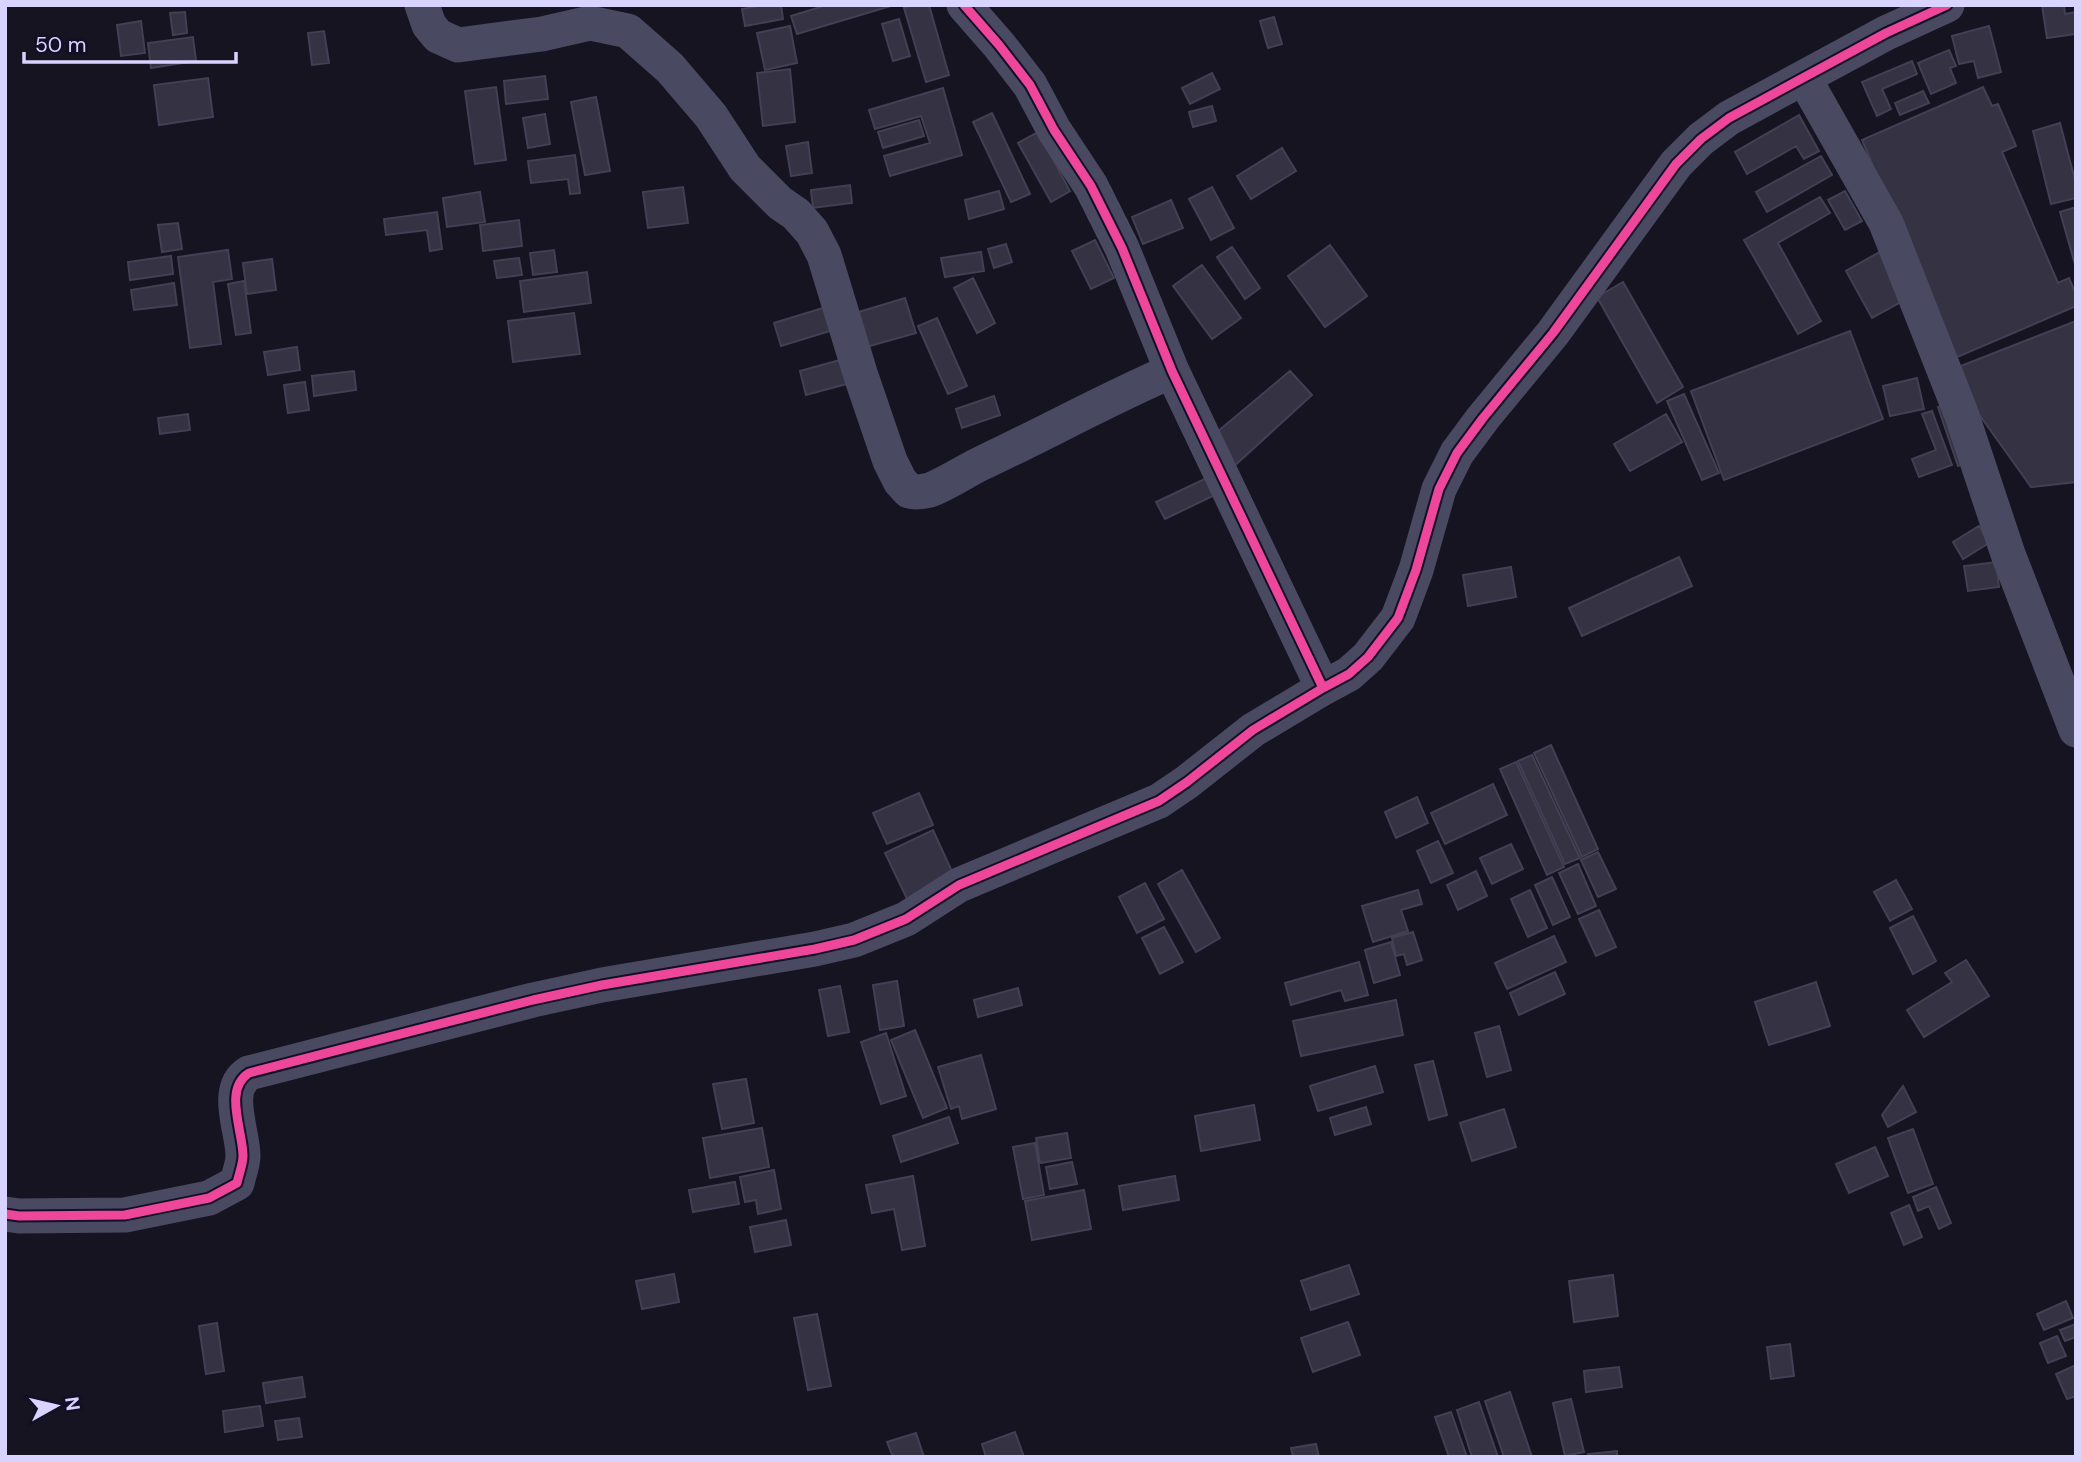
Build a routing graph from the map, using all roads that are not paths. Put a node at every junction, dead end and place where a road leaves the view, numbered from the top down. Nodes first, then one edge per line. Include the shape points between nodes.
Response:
1 (422, 5) edge
2 (964, 5) edge
3 (1947, 5) edge
4 (1804, 78) junction
5 (1172, 371) junction
6 (1323, 688) junction
7 (2076, 730) edge
8 (5, 1214) edge

1 - 5 street via 438,36 458,45 590,23 628,30 670,68 711,116 745,168 812,232 824,255 890,461 909,491 940,485
2 - 5 street via 1030,85 1091,186 1122,248
3 - 4 street
4 - 6 street via 1728,118 1676,164 1553,333 1457,453 1439,489 1398,618 1368,657
4 - 7 street via 1886,223 1961,413 2008,554
5 - 6 street
6 - 8 street via 1253,730 1159,801 959,885 906,919 854,940 533,1000 249,1073 236,1086 243,1158 237,1183 209,1198 125,1215

